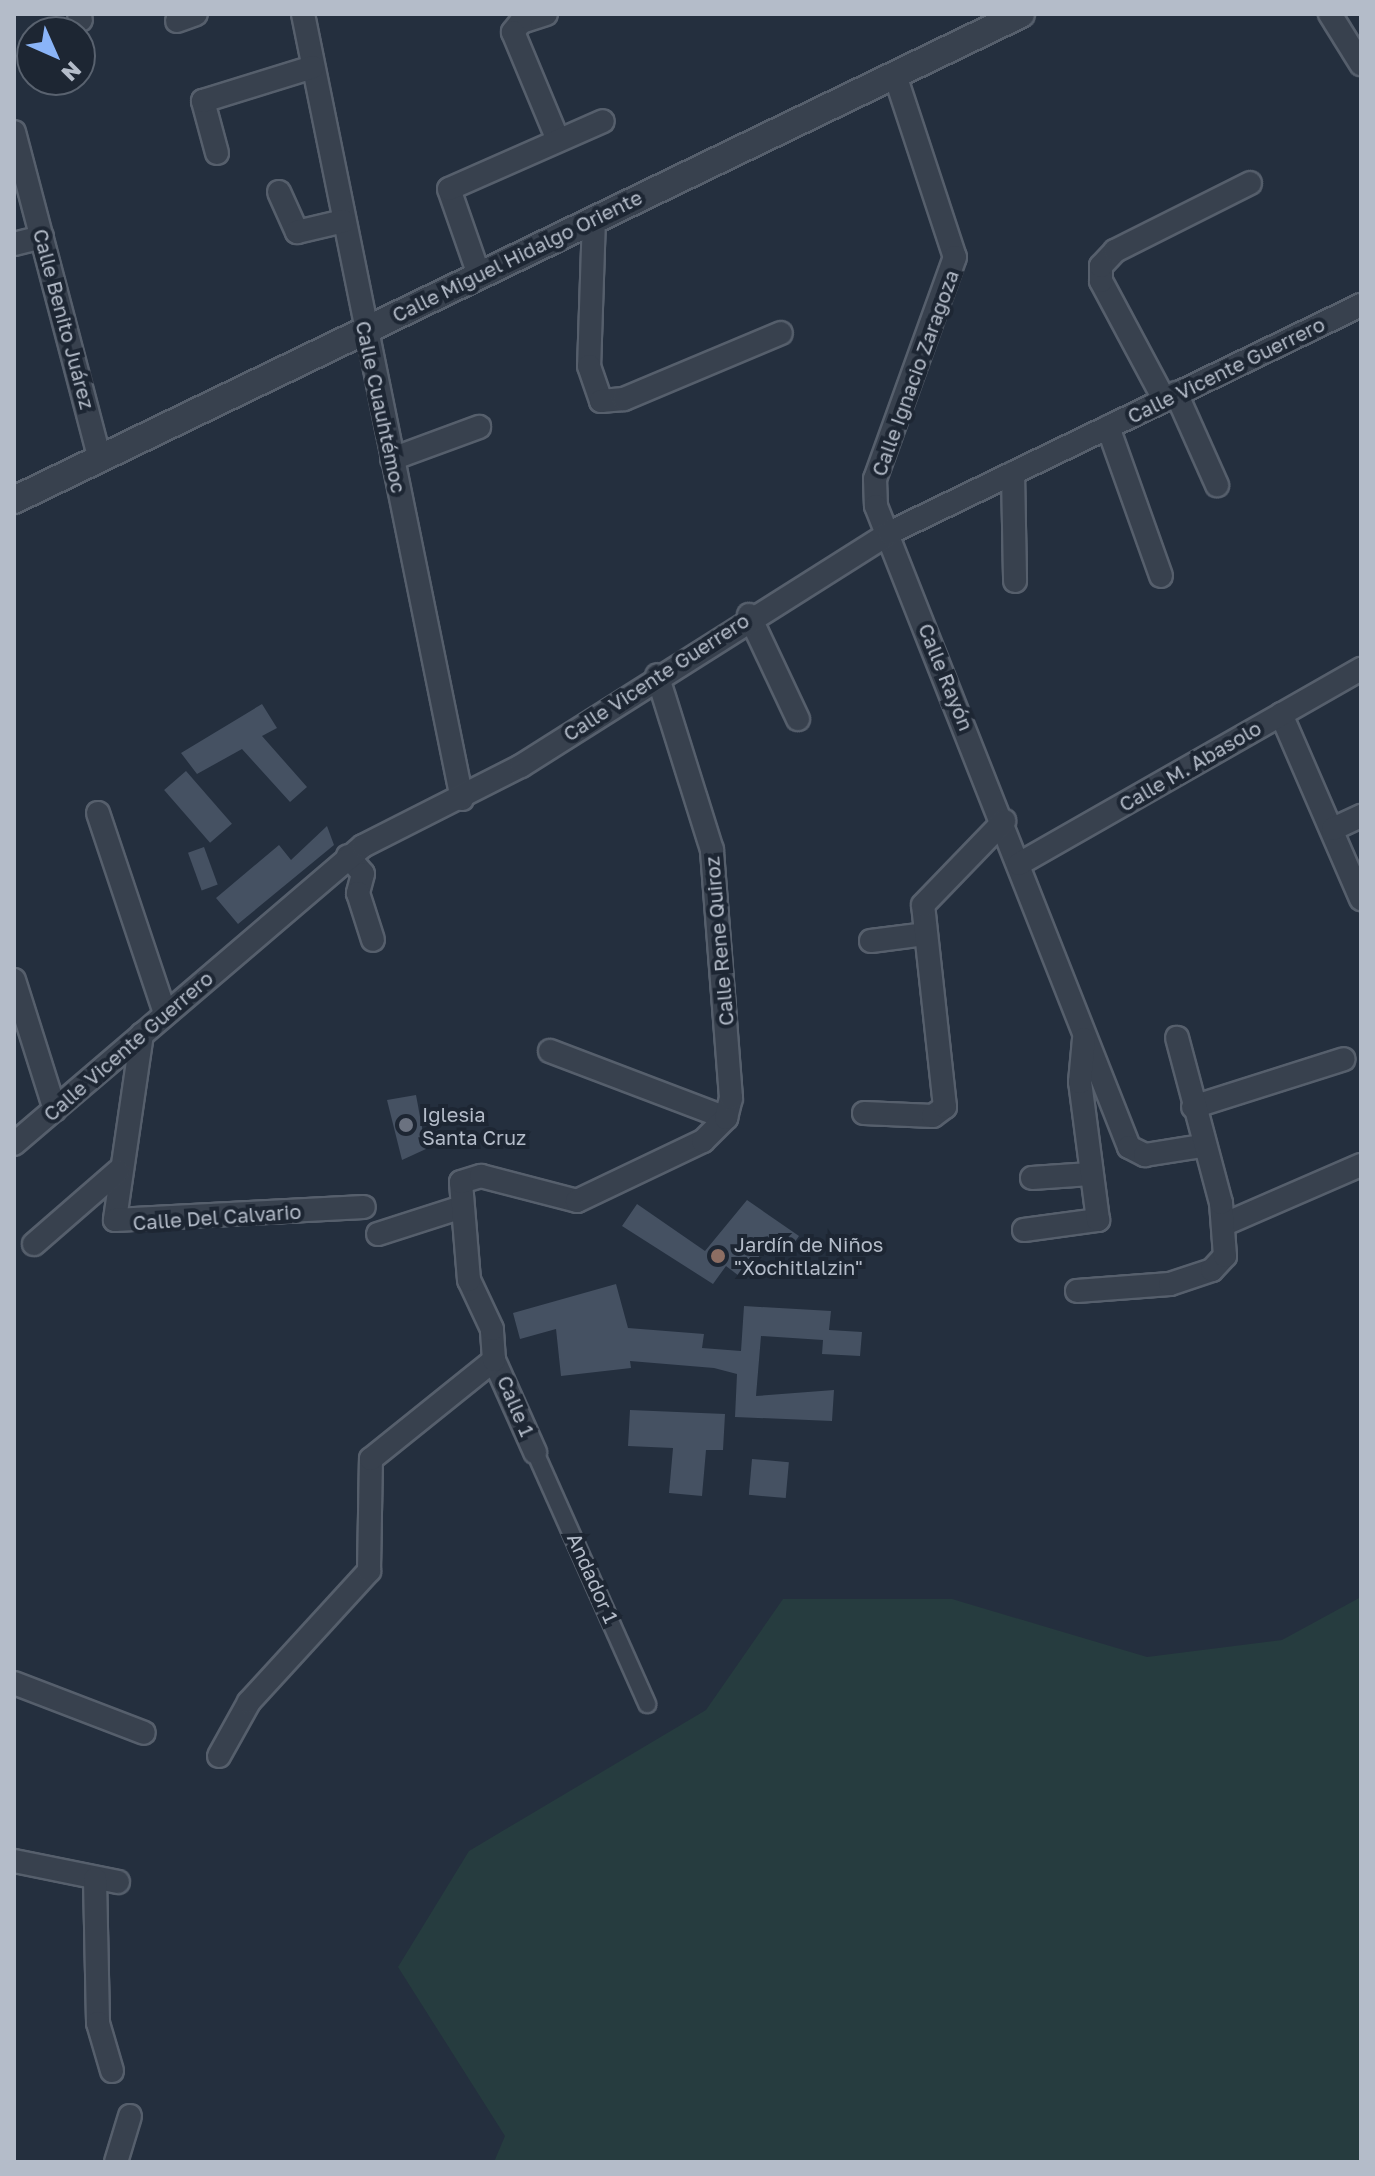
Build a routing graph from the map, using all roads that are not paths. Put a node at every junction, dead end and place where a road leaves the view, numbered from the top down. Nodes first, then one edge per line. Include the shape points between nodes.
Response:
1 (303, 14) edge
2 (546, 14) edge
3 (1021, 14) edge
4 (1330, 14) edge
5 (1361, 64) edge
6 (313, 67) junction
7 (895, 75) junction
8 (603, 121) dead end
9 (14, 132) edge
10 (558, 140) junction
11 (217, 153) dead end
12 (19, 168) edge
13 (1250, 183) dead end
14 (279, 192) dead end
15 (594, 218) junction
16 (344, 221) junction
17 (42, 237) junction
18 (14, 244) edge
19 (479, 275) junction
20 (1360, 308) edge
21 (365, 330) junction
22 (781, 333) dead end
23 (1170, 396) junction
24 (479, 427) dead end
25 (1108, 427) junction
26 (392, 459) junction
27 (100, 460) junction
28 (1013, 473) junction
29 (1217, 485) dead end
30 (14, 500) edge
31 (889, 533) junction
32 (1161, 576) dead end
33 (1015, 581) dead end
34 (749, 615) junction
35 (1361, 669) edge
36 (657, 675) junction
37 (1281, 714) junction
38 (798, 719) dead end
39 (462, 799) junction
40 (98, 813) dead end
41 (1361, 816) edge
42 (1004, 821) junction
43 (1333, 829) junction
44 (348, 856) junction
45 (1019, 864) junction
46 (1361, 899) edge
47 (925, 934) junction
48 (373, 940) dead end
49 (871, 941) dead end
50 (14, 980) edge
51 (165, 1013) junction
52 (142, 1034) junction
53 (1177, 1038) dead end
54 (1084, 1039) junction
55 (550, 1051) dead end
56 (1344, 1059) dead end
57 (1193, 1107) junction
58 (55, 1110) junction
59 (864, 1113) dead end
60 (726, 1118) junction
61 (14, 1144) edge
62 (1202, 1146) junction
63 (1361, 1165) edge
64 (118, 1171) junction
65 (1090, 1174) junction
66 (1032, 1178) dead end
67 (364, 1207) dead end
68 (459, 1208) junction
69 (1225, 1224) junction
70 (1024, 1230) dead end
71 (378, 1234) dead end
72 (34, 1244) dead end
73 (1077, 1291) dead end
74 (494, 1360) junction
75 (535, 1452) joint
76 (14, 1683) edge
77 (647, 1704) dead end
78 (144, 1733) dead end
79 (219, 1756) dead end
80 (14, 1861) edge
81 (95, 1879) junction
82 (118, 1882) dead end
83 (112, 2071) dead end
84 (130, 2116) dead end
85 (116, 2162) edge

1 - 6 street, Calle Cuauhtémoc
2 - 10 street via 521,22 513,32
3 - 7 street, Calle Miguel Hidalgo Oriente
4 - 5 street
6 - 11 street via 203,101
6 - 16 street, Calle Cuauhtémoc
7 - 15 street, Calle Miguel Hidalgo Oriente
7 - 31 street, Calle Ignacio Zaragoza via 955,257 875,479 876,506
8 - 10 street
9 - 12 street, Calle Benito Juárez
10 - 19 street via 447,192
12 - 17 street, Calle Benito Juárez
13 - 23 street via 1115,251 1101,266 1101,281
14 - 16 street via 297,232
15 - 19 street, Calle Miguel Hidalgo Oriente
15 - 22 street via 589,366 601,401 624,399
16 - 21 street, Calle Cuauhtémoc
17 - 18 street
17 - 27 street, Calle Benito Juárez
19 - 21 street, Calle Miguel Hidalgo Oriente
20 - 23 street, Calle Vicente Guerrero
21 - 26 street, Calle Cuauhtémoc
21 - 27 street, Calle Miguel Hidalgo Oriente
23 - 25 street, Calle Vicente Guerrero
23 - 29 street
24 - 26 street
25 - 28 street, Calle Vicente Guerrero
25 - 32 street
26 - 39 street, Calle Cuauhtémoc
27 - 30 street, Calle Miguel Hidalgo Oriente
28 - 31 street, Calle Vicente Guerrero
28 - 33 street
31 - 34 street, Calle Vicente Guerrero
31 - 42 street, Calle Rayón
34 - 36 street, Calle Vicente Guerrero
34 - 38 street
35 - 37 street, Calle M. Abasolo
36 - 39 street, Calle Vicente Guerrero
36 - 60 street, Calle Rene Quiroz via 712,850 731,1098
37 - 43 street
37 - 45 street, Calle M. Abasolo
39 - 44 street, Calle Vicente Guerrero
40 - 51 street
41 - 43 street
42 - 45 street, Calle Rayón
42 - 47 street via 929,897
43 - 46 street
44 - 48 street via 363,874 358,893
44 - 51 street, Calle Vicente Guerrero
45 - 54 street, Calle Rayón
47 - 49 street
47 - 59 street via 938,1008 945,1107 933,1116
50 - 58 street
51 - 52 street, Calle Vicente Guerrero
52 - 58 street, Calle Vicente Guerrero
52 - 64 street, Calle Del Calvario
53 - 57 street
54 - 62 street, Calle Rayón via 1133,1152
54 - 65 street, Calle Rayón via 1079,1064
55 - 60 street
56 - 57 street
57 - 62 street
58 - 61 street, Calle Vicente Guerrero
60 - 68 street via 703,1141 577,1201 465,1177
62 - 69 street
63 - 69 street
64 - 67 street, Calle Del Calvario via 113,1216 124,1224
64 - 72 street
65 - 66 street
65 - 70 street, Calle Rayón via 1097,1222
68 - 71 street
68 - 74 street, Calle 1 via 474,1301 492,1329
69 - 73 street via 1218,1266 1170,1284
74 - 75 street, Calle 1
74 - 79 street via 371,1459 369,1571 249,1702
75 - 77 street, Andador 1
76 - 78 street
80 - 81 street
81 - 82 street
81 - 83 street via 98,2023
84 - 85 street

